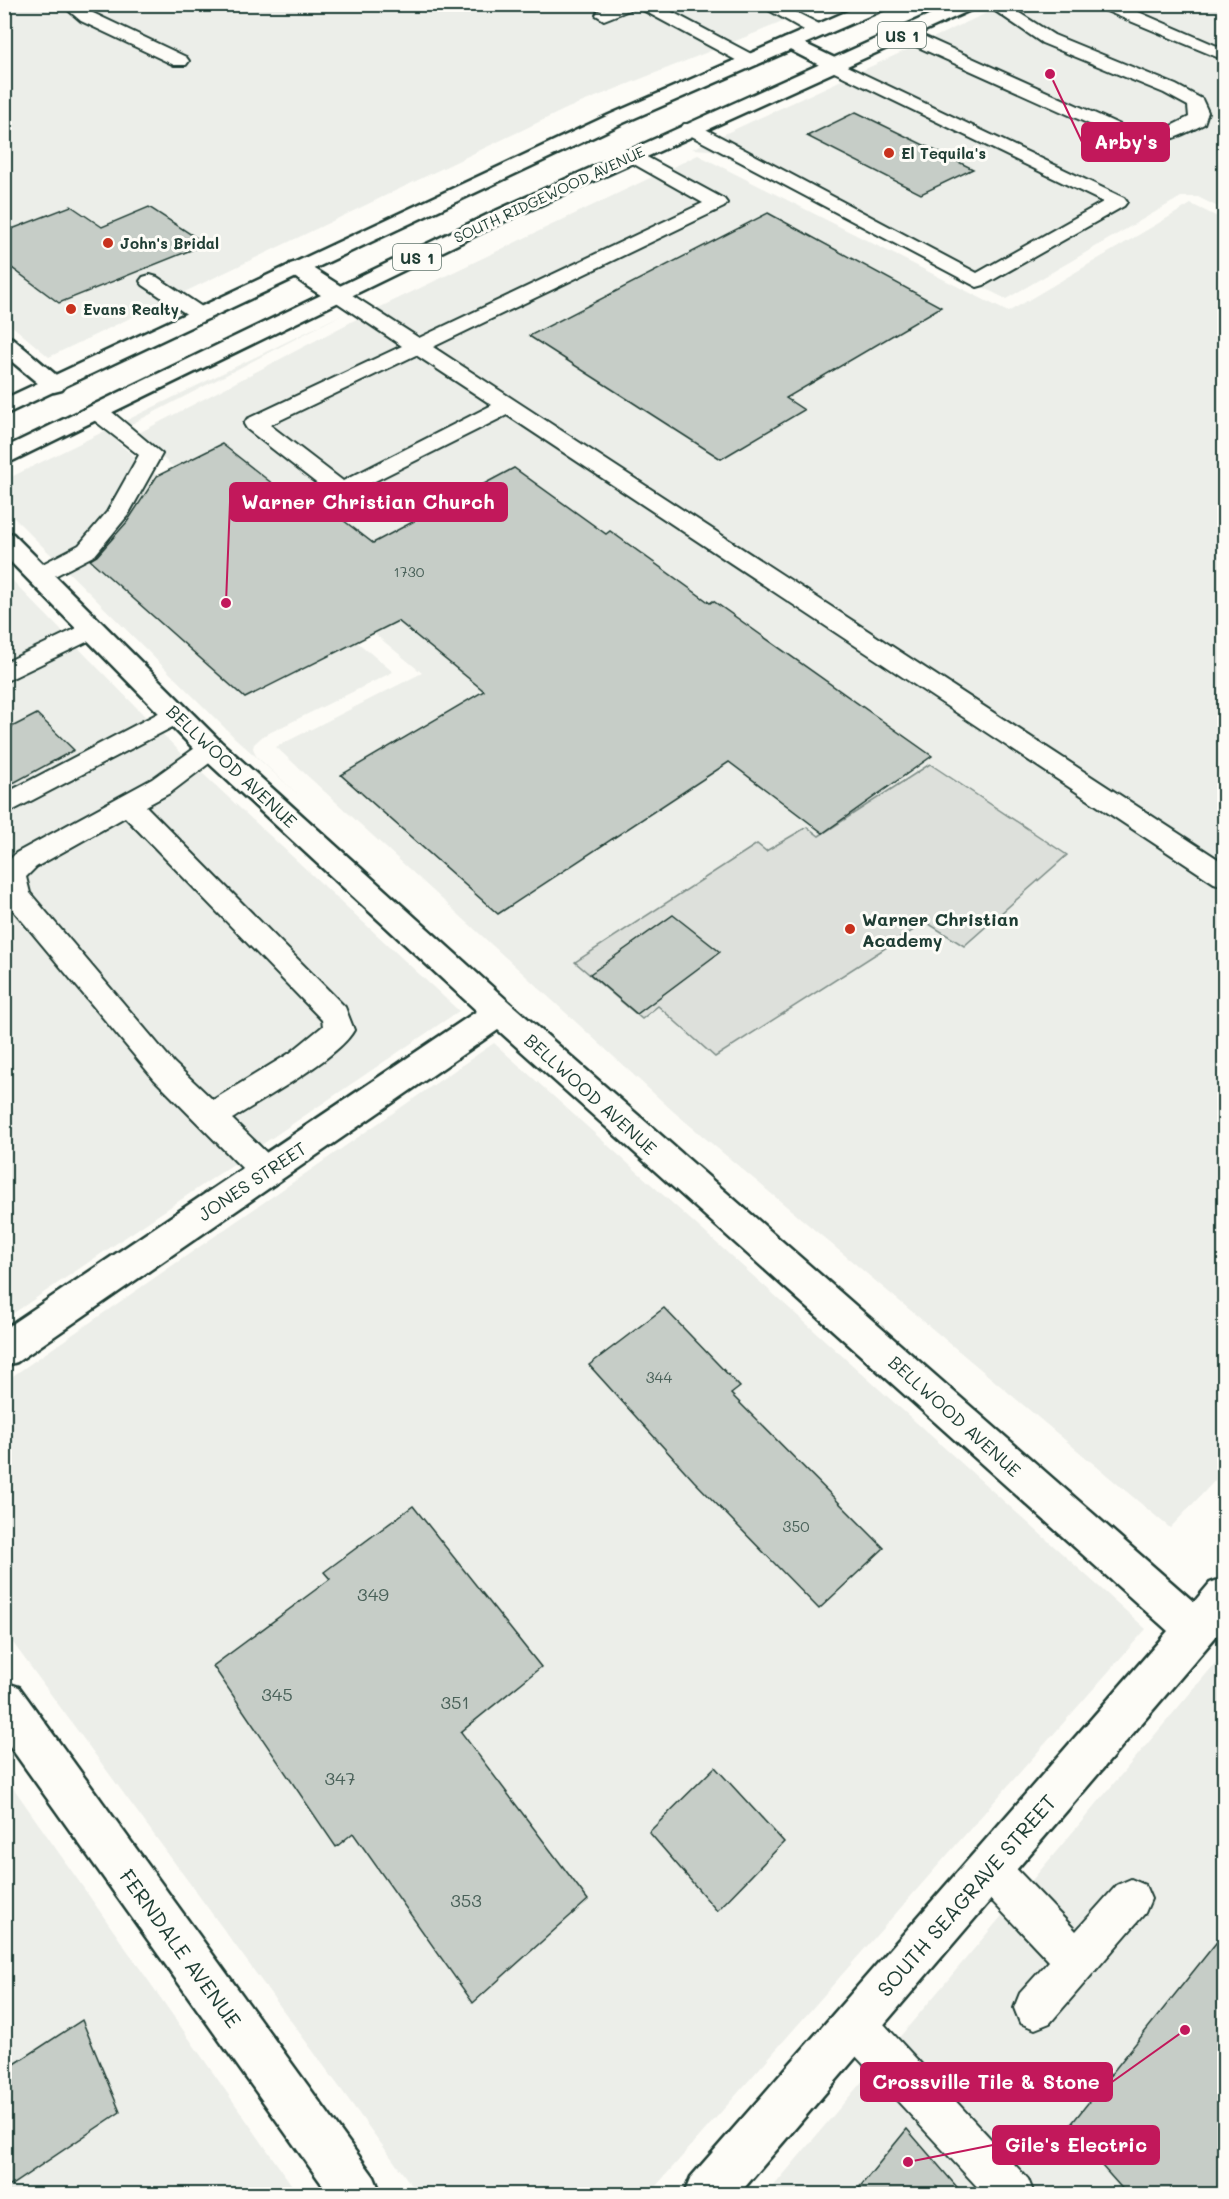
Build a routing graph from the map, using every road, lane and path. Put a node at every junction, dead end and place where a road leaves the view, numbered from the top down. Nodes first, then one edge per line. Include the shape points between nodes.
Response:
1 (69, 4) edge
2 (631, 4) edge
3 (643, 4) edge
4 (766, 4) edge
5 (880, 4) edge
6 (969, 4) edge
7 (993, 4) edge
8 (1105, 4) edge
9 (604, 15) dead end
10 (819, 31) junction
11 (904, 34) junction
12 (791, 43) junction
13 (1224, 56) edge
14 (180, 61) dead end
15 (751, 61) junction
16 (834, 65) junction
17 (690, 128) junction
18 (632, 155) junction
19 (298, 269) junction
20 (150, 280) dead end
21 (339, 295) junction
22 (201, 315) junction
23 (4, 343) edge
24 (418, 346) junction
25 (54, 385) junction
26 (508, 406) junction
27 (4, 408) edge
28 (98, 412) junction
29 (4, 458) edge
30 (6, 543) edge
31 (39, 575) junction
32 (92, 629) junction
33 (4, 674) edge
34 (177, 714) junction
35 (211, 749) junction
36 (129, 805) junction
37 (4, 806) edge
38 (1224, 876) edge
39 (499, 1012) junction
40 (210, 1117) junction
41 (266, 1172) junction
42 (4, 1350) edge
43 (1224, 1597) edge
44 (1195, 1629) junction
45 (4, 1702) edge
46 (989, 1869) junction
47 (1131, 1899) dead end
48 (1077, 1961) junction
49 (1035, 2008) dead end
50 (855, 2024) junction
51 (357, 2194) edge
52 (708, 2194) edge
53 (1013, 2194) edge

1 - 14 lane via 87,17
2 - 9 lane
3 - 15 lane
4 - 10 lane
5 - 10 street, US 1
6 - 11 street, SOUTH RIDGEWOOD AVENUE / US 1
7 - 11 lane via 1048,39 1170,89 1196,104 1198,120 1166,136 1133,137
8 - 13 lane
10 - 12 street, US 1
11 - 16 street, SOUTH RIDGEWOOD AVENUE / US 1
12 - 15 street, US 1
12 - 16 street
15 - 19 street, US 1 via 616,119
16 - 17 street, SOUTH RIDGEWOOD AVENUE / US 1
16 - 17 lane via 1118,202 977,281
17 - 18 street, SOUTH RIDGEWOOD AVENUE / US 1
18 - 21 street, SOUTH RIDGEWOOD AVENUE / US 1
18 - 24 lane via 717,203
19 - 21 street
19 - 22 street, US 1
20 - 22 lane
21 - 24 lane
21 - 28 street, SOUTH RIDGEWOOD AVENUE / US 1
22 - 25 street, US 1
23 - 25 street
24 - 26 lane
24 - 26 lane via 255,424 341,491
25 - 27 street, US 1
26 - 38 lane
28 - 29 street, SOUTH RIDGEWOOD AVENUE / US 1
28 - 31 lane via 151,454 117,515 87,550
30 - 31 street, BELLWOOD AVENUE
31 - 32 street, BELLWOOD AVENUE
32 - 33 lane
32 - 34 street, BELLWOOD AVENUE
34 - 35 street, BELLWOOD AVENUE
34 - 37 lane
35 - 36 lane
35 - 39 street, BELLWOOD AVENUE
36 - 40 lane via 26,860 12,875 17,897 164,1071
36 - 40 lane via 335,1015 339,1030 300,1061
39 - 41 street, JONES STREET
39 - 44 street, BELLWOOD AVENUE
40 - 41 lane
41 - 42 street, JONES STREET
43 - 44 street, SOUTH SEAGRAVE STREET
44 - 46 street, SOUTH SEAGRAVE STREET
45 - 51 street, FERNDALE AVENUE
46 - 48 lane
46 - 50 street, SOUTH SEAGRAVE STREET
47 - 48 lane
48 - 49 lane
50 - 52 street, SOUTH SEAGRAVE STREET
50 - 53 lane

